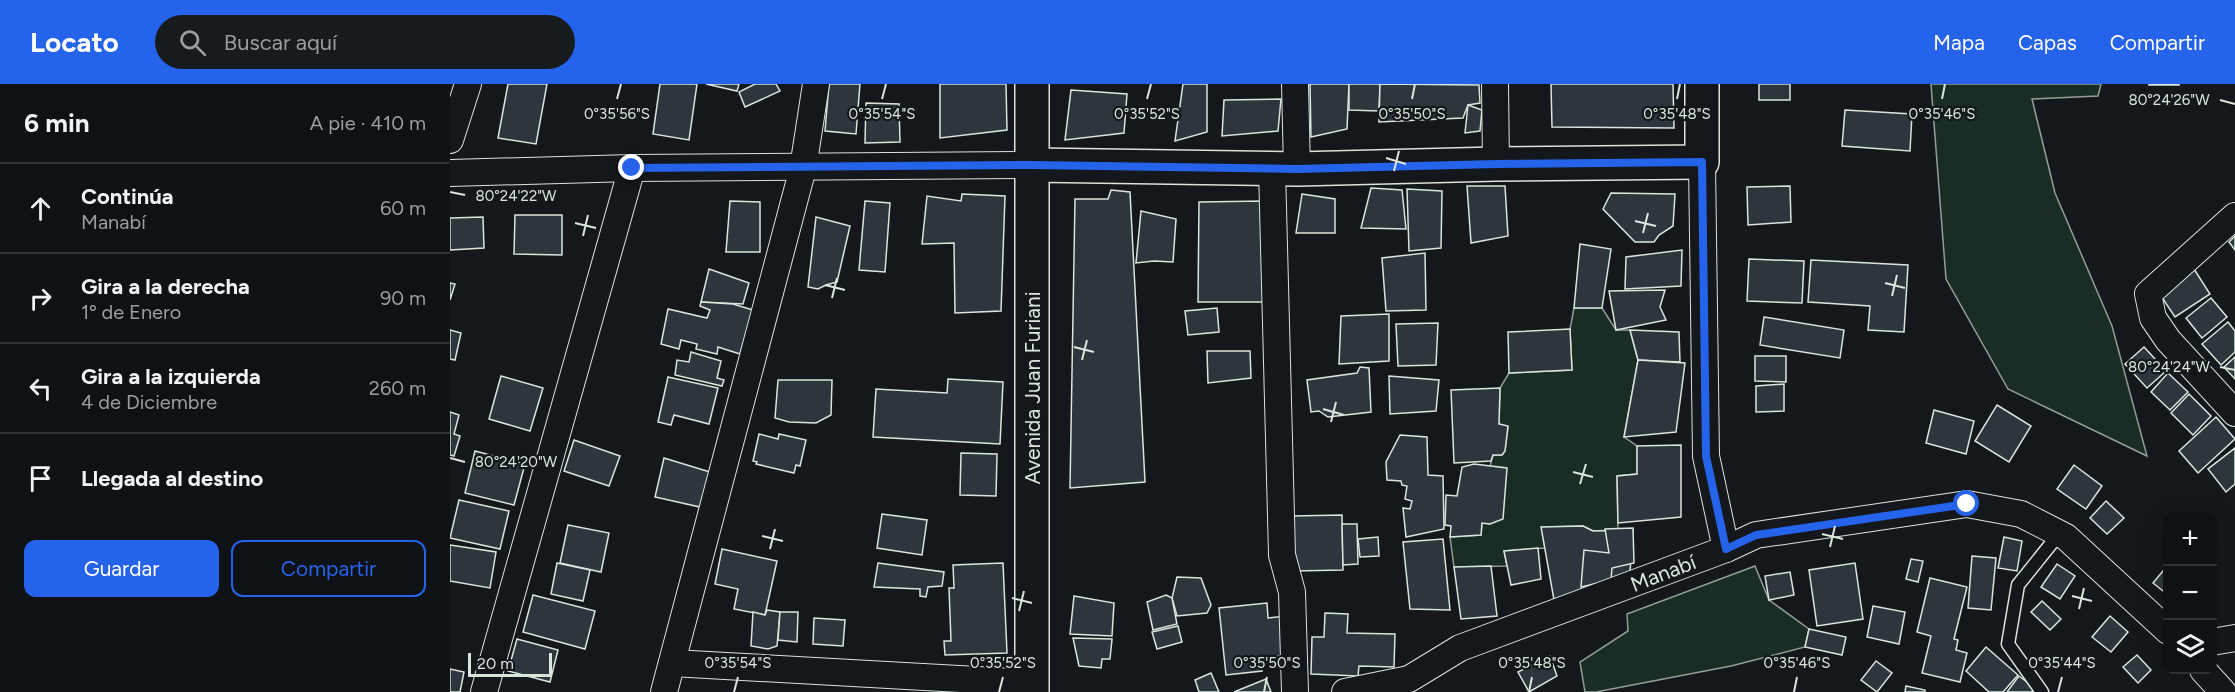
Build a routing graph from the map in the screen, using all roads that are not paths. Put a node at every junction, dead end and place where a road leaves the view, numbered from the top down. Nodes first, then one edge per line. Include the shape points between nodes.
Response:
1 (468, 84) edge
2 (816, 84) edge
3 (1032, 84) edge
4 (1295, 84) edge
5 (1495, 84) edge
6 (1702, 84) edge
7 (450, 140) edge
8 (1702, 162) junction
9 (1496, 164) junction
10 (1032, 165) junction
11 (632, 168) junction
12 (803, 168) junction
13 (1284, 169) junction
14 (450, 173) edge
15 (2235, 216) edge
16 (2235, 413) edge
17 (2060, 534) junction
18 (1726, 549) junction
19 (2163, 626) edge
20 (2235, 638) edge
21 (2217, 641) edge
22 (672, 663) junction
23 (2207, 674) edge
24 (1032, 687) edge
25 (484, 692) edge
26 (664, 692) edge
27 (1295, 692) edge
28 (1345, 692) edge
29 (2042, 692) edge
30 (2223, 692) edge

1 - 7 street
2 - 12 street
3 - 10 street, Avenida Juan Furiani
4 - 13 street
5 - 9 street
6 - 8 street
8 - 9 street
8 - 18 street via 1706,456
9 - 13 street
10 - 12 street
10 - 13 street
10 - 24 street, Avenida Juan Furiani
11 - 12 street
11 - 14 street
11 - 25 street
12 - 22 street
13 - 27 street via 1281,555 1292,592
15 - 16 street via 2148,294 2153,318 2168,340
17 - 18 street, Manabí via 2021,514 1967,504 1756,535
17 - 19 street, Manabí
17 - 29 lane via 2018,585 2008,644
18 - 28 street, Manabí via 1460,648 1409,679
20 - 21 street
22 - 24 street
22 - 26 street
23 - 30 street

